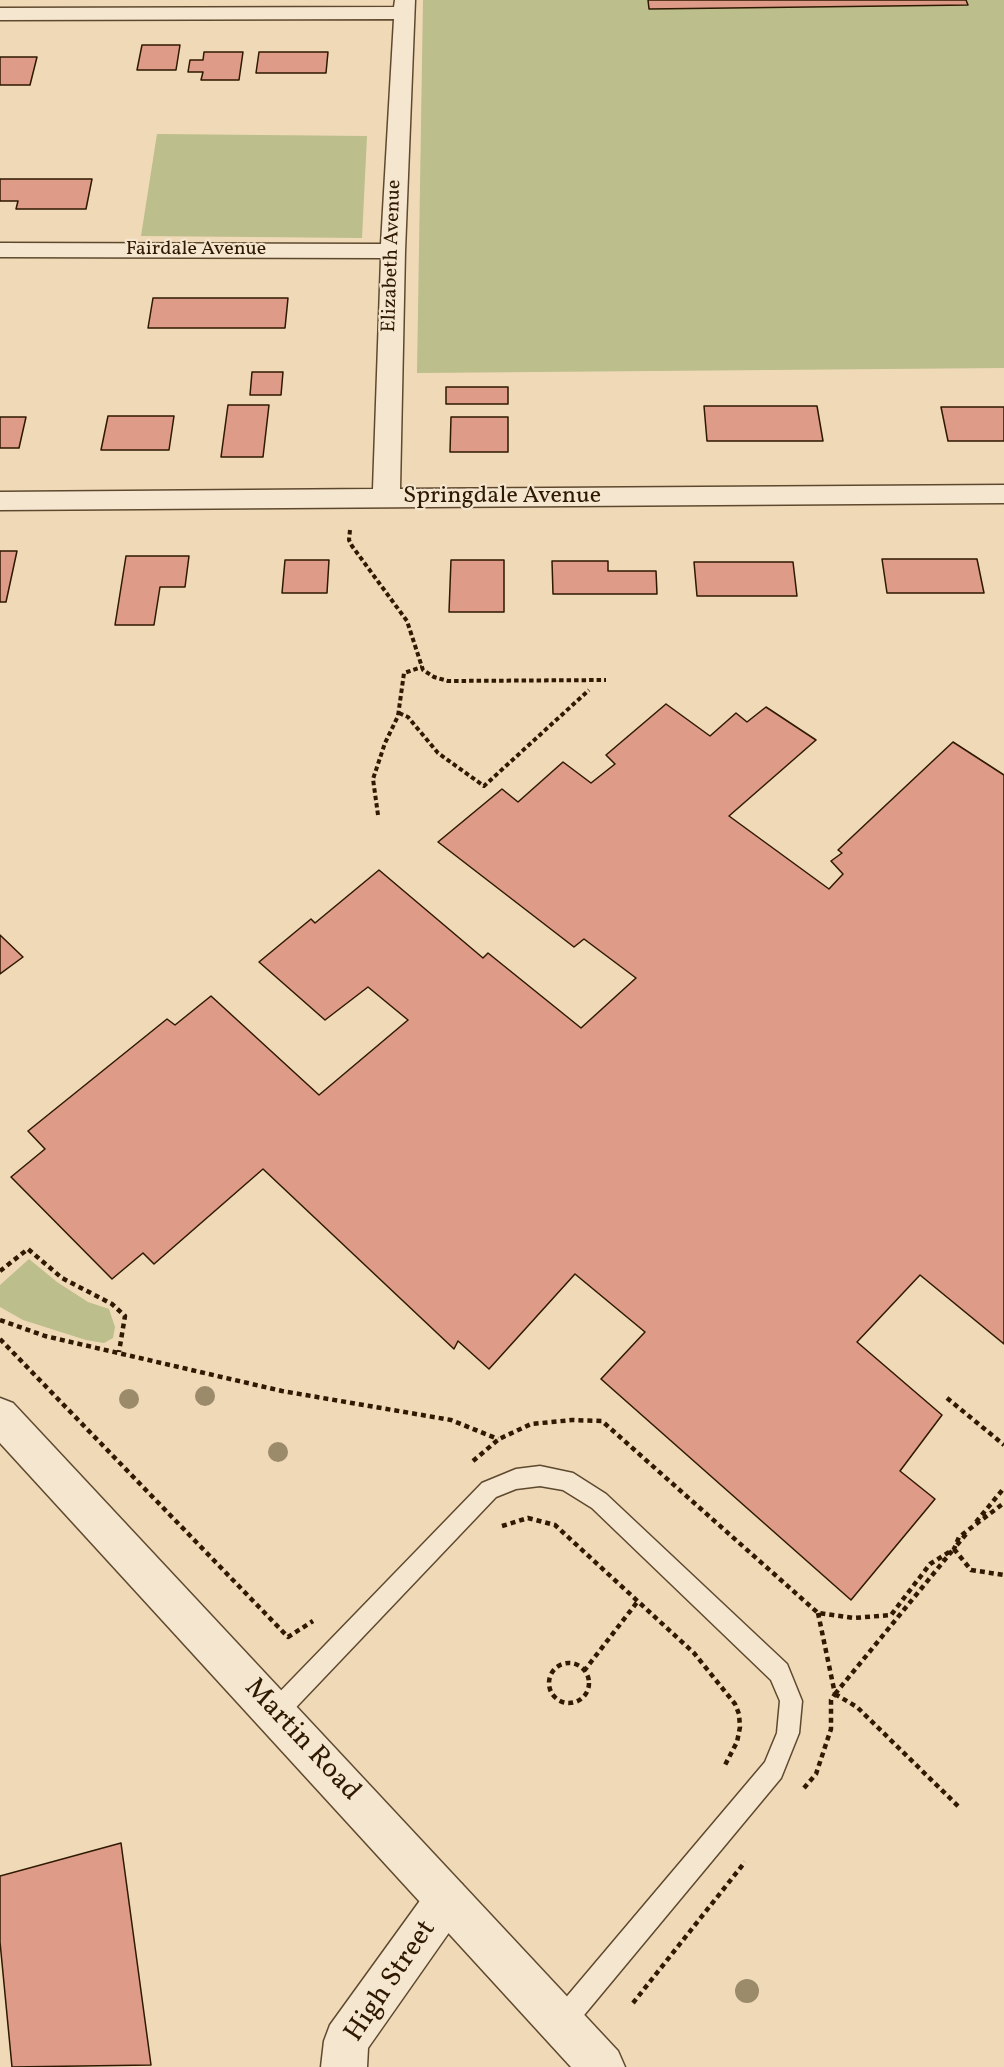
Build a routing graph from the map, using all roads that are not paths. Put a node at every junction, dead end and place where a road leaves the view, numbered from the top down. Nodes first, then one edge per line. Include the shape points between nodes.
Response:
1 (404, 7) edge
2 (0, 14) edge
3 (0, 250) edge
4 (393, 251) junction
5 (1004, 494) edge
6 (386, 499) junction
7 (0, 501) edge
8 (0, 1416) edge
9 (275, 1713) junction
10 (447, 1899) junction
11 (561, 2023) junction
12 (344, 2067) edge
13 (602, 2067) edge

1 - 2 street
1 - 4 street, Elizabeth Avenue
3 - 4 street, Fairdale Avenue
4 - 6 street, Elizabeth Avenue
5 - 6 street, Springdale Avenue
6 - 7 street, Springdale Avenue
8 - 9 street, Martin Road
9 - 10 street, Martin Road
9 - 11 lane via 489,1490 516,1479 540,1476 566,1480 599,1502 779,1672 791,1701 788,1733 773,1770
10 - 11 street, Martin Road
10 - 12 street, High Street via 346,2041
11 - 13 street, Martin Road

